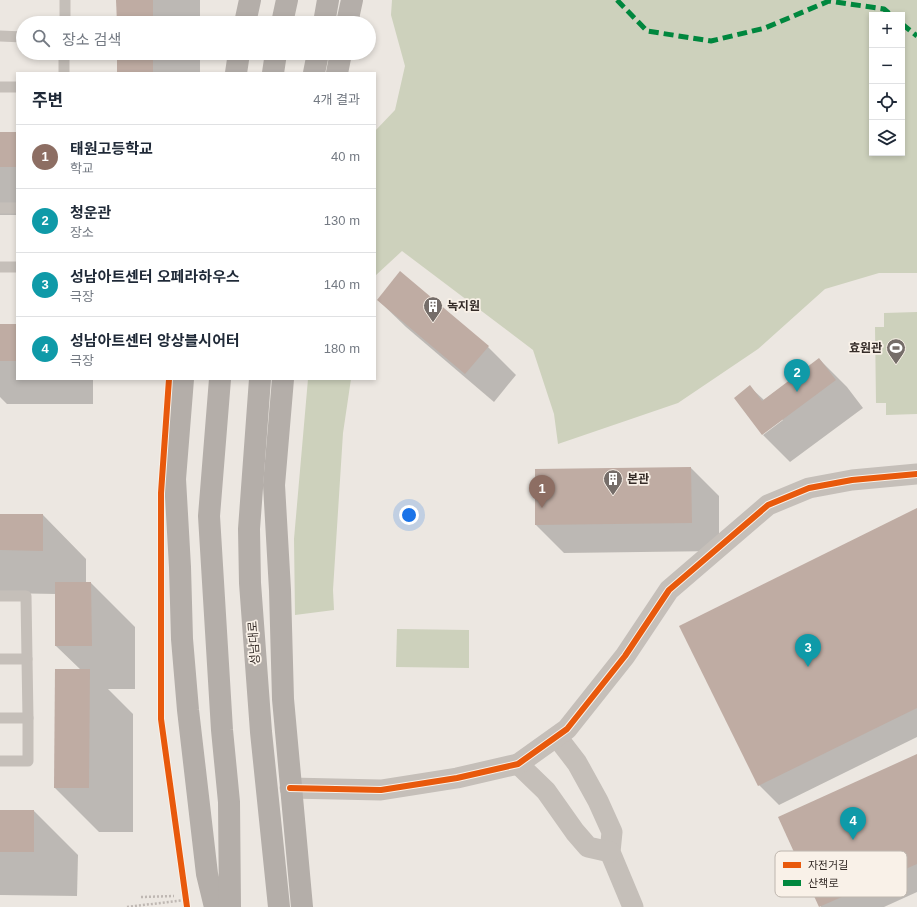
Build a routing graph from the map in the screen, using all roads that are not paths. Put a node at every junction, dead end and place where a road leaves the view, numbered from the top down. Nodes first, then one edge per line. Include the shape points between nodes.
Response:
1 (65, 0) edge
2 (250, 0) edge
3 (287, 0) edge
4 (328, 0) edge
5 (352, 0) edge
6 (65, 16) edge
7 (247, 16) edge
8 (284, 16) edge
9 (325, 16) edge
10 (349, 16) edge
11 (0, 36) edge
12 (16, 37) edge
13 (64, 60) edge
14 (238, 60) edge
15 (275, 60) edge
16 (317, 60) edge
17 (340, 60) edge
18 (64, 72) edge
19 (236, 72) edge
20 (272, 72) edge
21 (314, 72) edge
22 (337, 72) edge
23 (0, 87) edge
24 (16, 87) edge
25 (0, 208) edge
26 (16, 208) edge
27 (0, 267) edge
28 (16, 267) edge
29 (183, 380) edge
30 (220, 380) edge
31 (260, 380) edge
32 (283, 380) edge
33 (917, 474) edge
34 (0, 596) edge
35 (0, 659) edge
36 (27, 659) junction
37 (0, 718) edge
38 (28, 718) junction
39 (557, 737) junction
40 (0, 761) edge
41 (518, 764) junction
42 (290, 788) junction
43 (610, 852) junction
44 (215, 907) edge
45 (230, 907) edge
46 (279, 907) edge
47 (302, 907) edge
48 (633, 907) edge

1 - 6 lane
2 - 7 main road
3 - 8 main road
4 - 9 main road
5 - 10 main road
11 - 12 lane
13 - 18 lane
14 - 19 main road
15 - 20 main road
16 - 21 main road
17 - 22 main road
23 - 24 lane
25 - 26 lane
27 - 28 lane
29 - 44 main road via 175,479 182,639 207,874
30 - 45 main road via 209,516 229,802
31 - 46 main road, 성남대로 via 249,529 250,583 262,740
32 - 42 main road via 274,485 283,699
33 - 39 street via 852,480 809,488 768,505 669,590 624,656 567,729
34 - 36 lane via 26,596
35 - 36 lane
36 - 38 lane
37 - 38 lane
38 - 40 lane via 28,761
39 - 41 street
39 - 43 street via 598,801 612,832
41 - 42 street via 457,778 381,790
41 - 43 street via 546,792 588,847
42 - 47 main road
43 - 48 street

